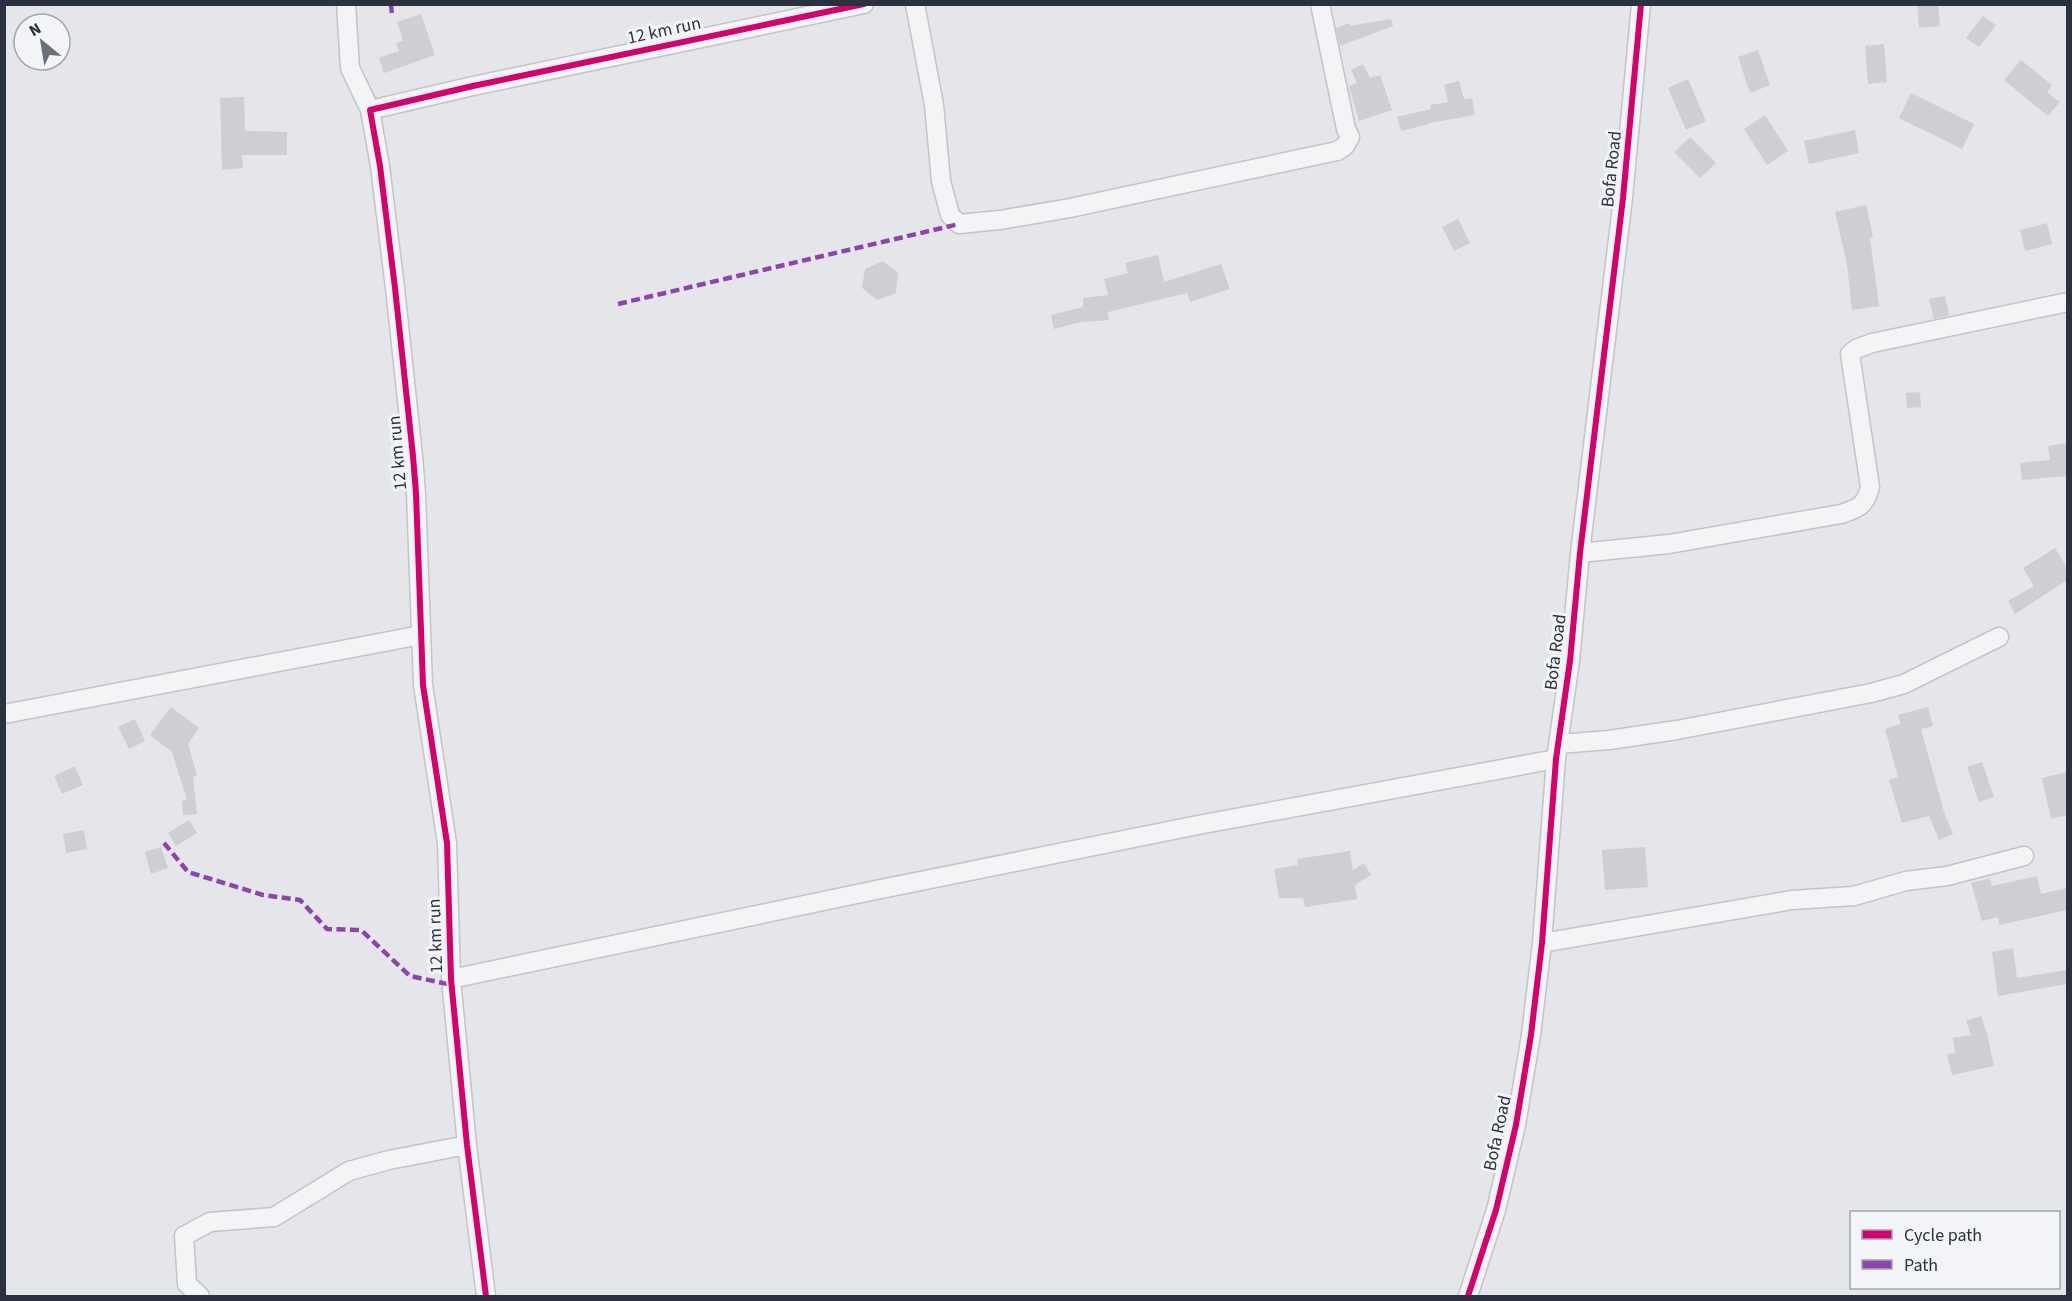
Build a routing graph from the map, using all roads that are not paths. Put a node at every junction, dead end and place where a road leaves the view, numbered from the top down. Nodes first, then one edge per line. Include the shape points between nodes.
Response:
1 (346, 4) edge
2 (864, 4) edge
3 (915, 4) edge
4 (1320, 4) edge
5 (1641, 4) edge
6 (370, 110) junction
7 (2067, 302) edge
8 (1580, 553) junction
9 (421, 635) junction
10 (1999, 637) dead end
11 (4, 714) edge
12 (1557, 751) junction
13 (2024, 856) dead end
14 (1542, 943) junction
15 (452, 980) junction
16 (467, 1145) junction
17 (200, 1296) edge
18 (486, 1296) edge
19 (1468, 1296) edge

1 - 6 street via 350,68
2 - 6 street, 12 km run
3 - 4 street via 934,105 940,181 950,215 959,224 1070,208 1337,152 1350,138
5 - 8 street, Bofa Road via 1623,198
6 - 9 street, 12 km run via 395,288 416,493
7 - 8 street via 1872,343 1850,354 1870,487 1866,501 1856,509 1669,544
8 - 12 street, Bofa Road
9 - 11 street
9 - 15 street, 12 km run via 423,685 447,843
10 - 12 street via 1904,684 1871,693
12 - 14 street, Bofa Road
12 - 15 street
13 - 14 street via 1854,896 1792,900
14 - 19 street, Bofa Road via 1516,1125 1496,1210
15 - 16 street, 12 km run
16 - 17 street via 349,1171 274,1217 210,1222 184,1236 187,1284
16 - 18 street, 12 km run

